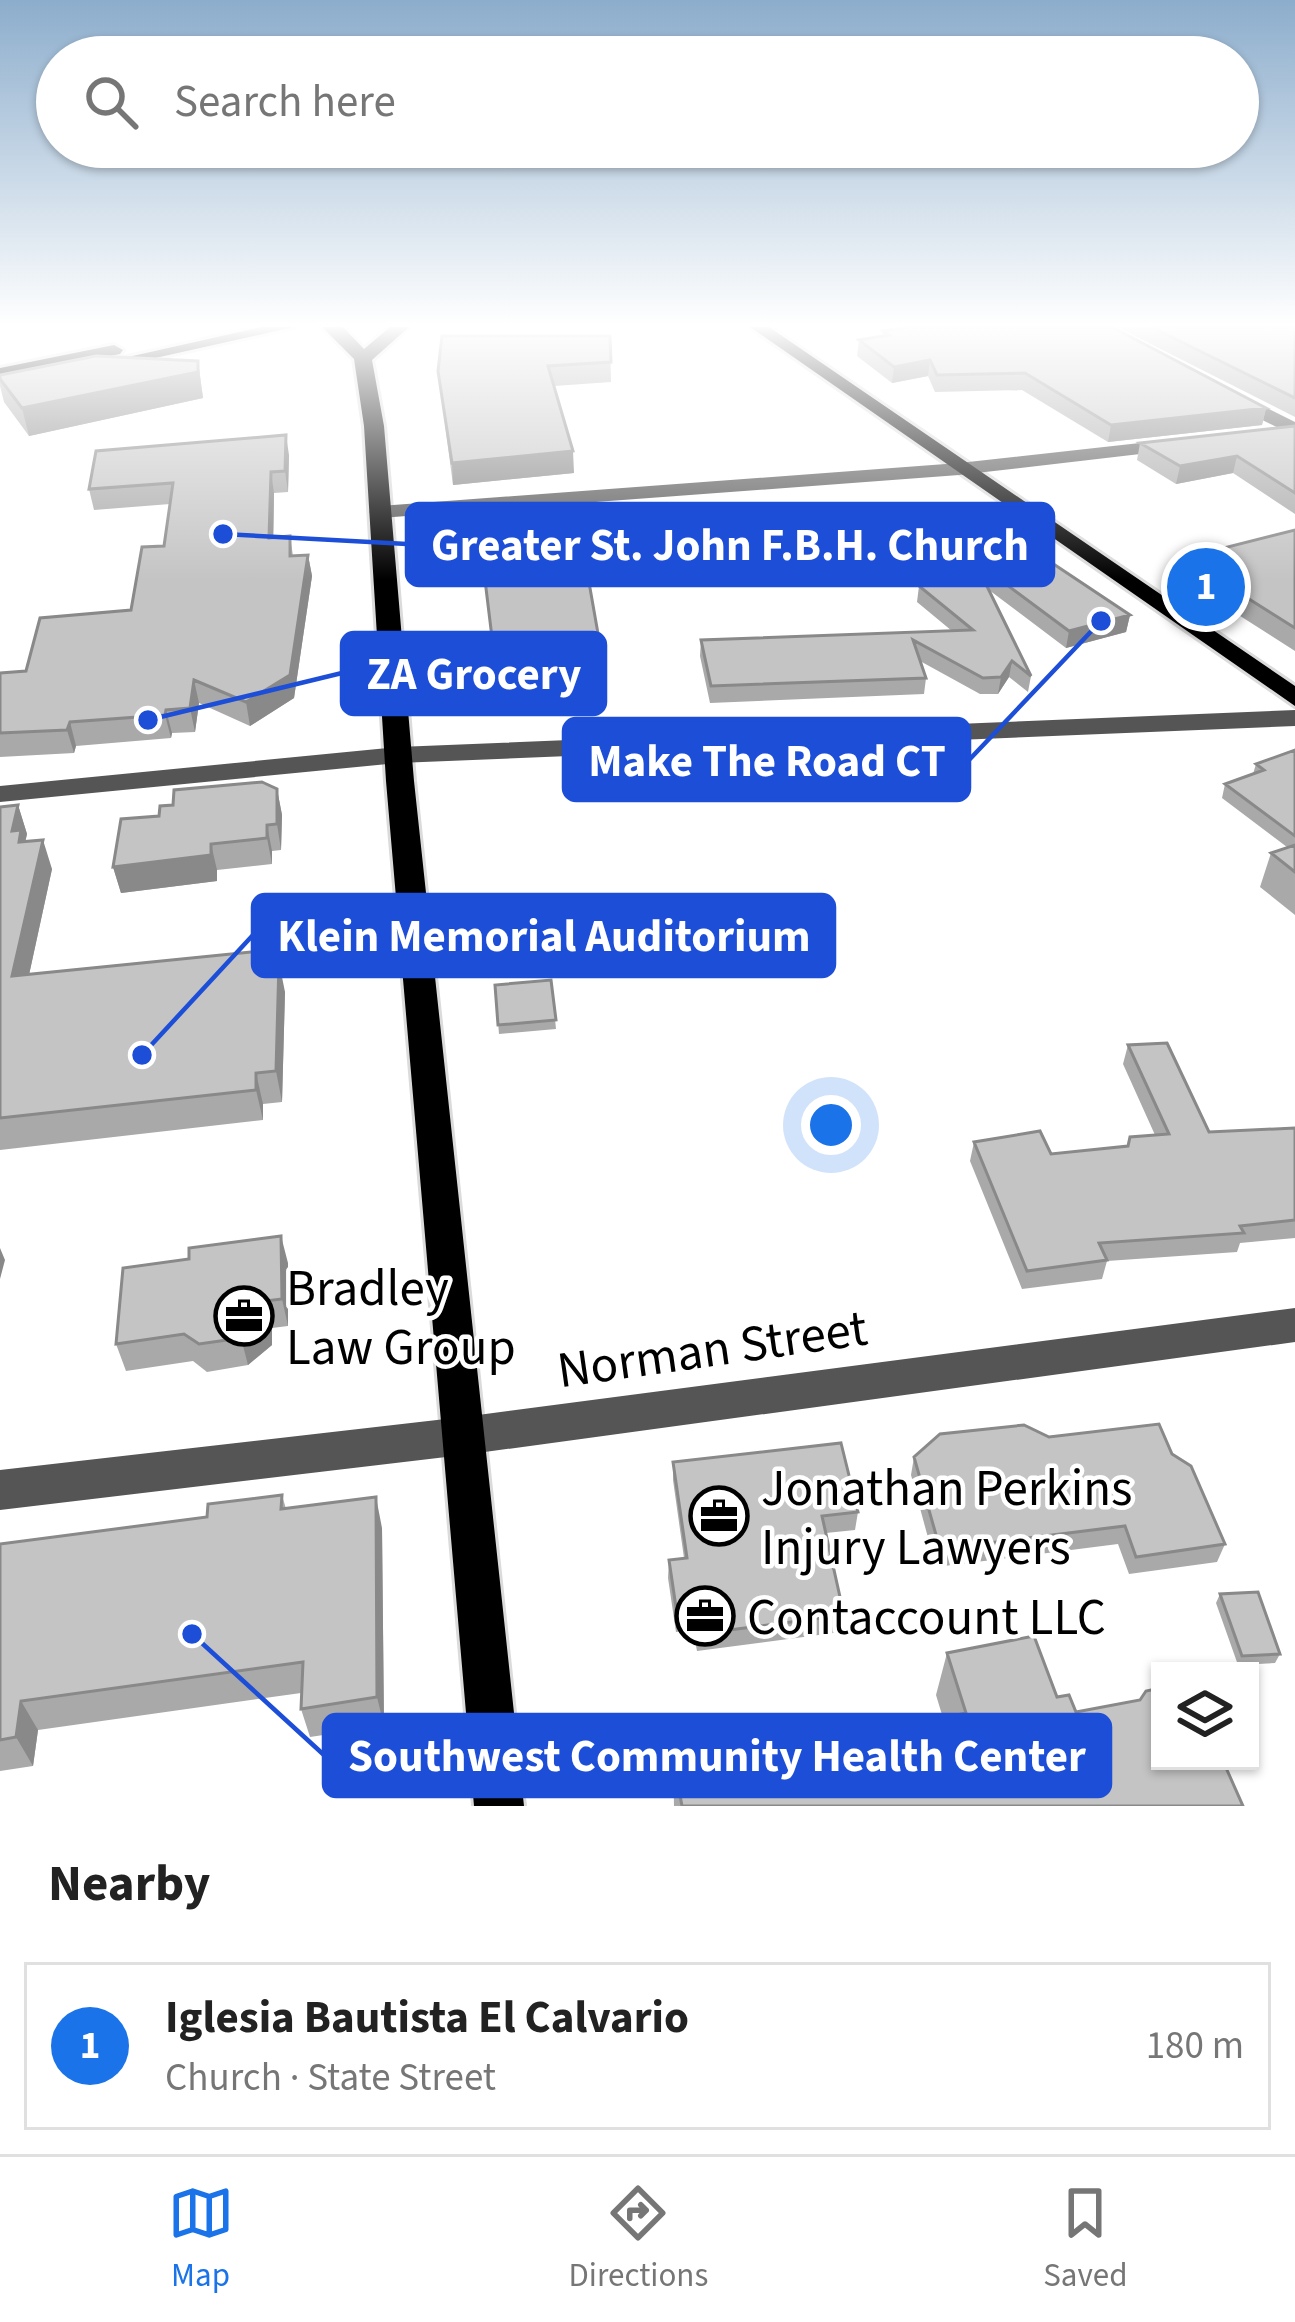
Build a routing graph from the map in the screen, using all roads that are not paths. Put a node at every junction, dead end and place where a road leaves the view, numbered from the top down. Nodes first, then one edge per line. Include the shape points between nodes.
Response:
1 (369, 411) edge
2 (877, 411) edge
3 (1257, 411) edge
4 (1295, 431) edge
5 (1249, 437) edge
6 (1204, 442) edge
7 (959, 469) junction
8 (380, 512) junction
9 (1295, 698) edge
10 (1295, 718) edge
11 (398, 755) junction
12 (0, 794) edge
13 (1295, 1325) edge
14 (463, 1436) junction
15 (0, 1490) edge
16 (499, 1806) edge

1 - 8 main road
2 - 7 main road
3 - 4 street
4 - 5 street
6 - 7 street
7 - 8 street
7 - 9 main road
8 - 11 main road
10 - 11 street
11 - 12 street
11 - 14 main road
13 - 14 street, Norman Street
14 - 15 street, Norman Street
14 - 16 main road

